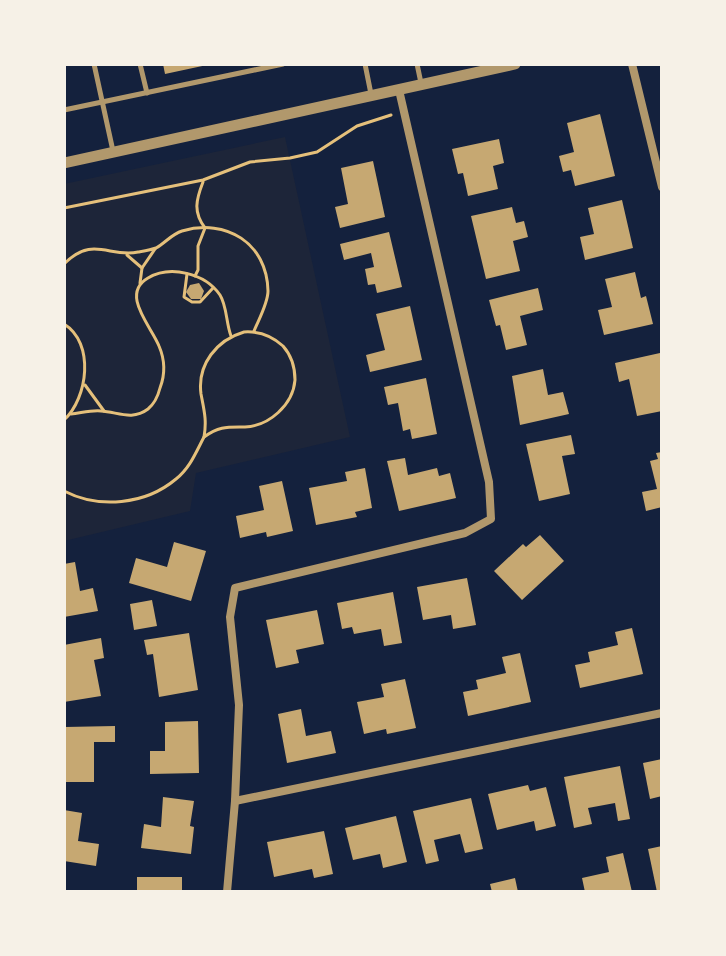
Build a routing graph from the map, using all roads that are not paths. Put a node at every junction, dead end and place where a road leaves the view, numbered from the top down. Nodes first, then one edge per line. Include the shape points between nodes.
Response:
1 (94, 64) edge
2 (140, 64) edge
3 (283, 64) edge
4 (365, 64) edge
5 (417, 64) edge
6 (515, 64) edge
7 (632, 64) edge
8 (422, 85) junction
9 (399, 90) junction
10 (147, 93) junction
11 (372, 96) junction
12 (103, 102) junction
13 (64, 110) edge
14 (114, 152) junction
15 (64, 163) edge
16 (662, 187) edge
17 (662, 713) edge
18 (235, 801) junction
19 (227, 892) edge

1 - 12 lane
2 - 10 lane
3 - 10 lane
4 - 11 lane
5 - 8 lane
6 - 8 street
7 - 16 street
8 - 9 street
9 - 11 street
9 - 18 street via 489,482 491,519 465,533 235,588 230,617 239,705
10 - 12 lane
11 - 14 street
12 - 13 lane
12 - 14 lane
14 - 15 street
17 - 18 street
18 - 19 street

